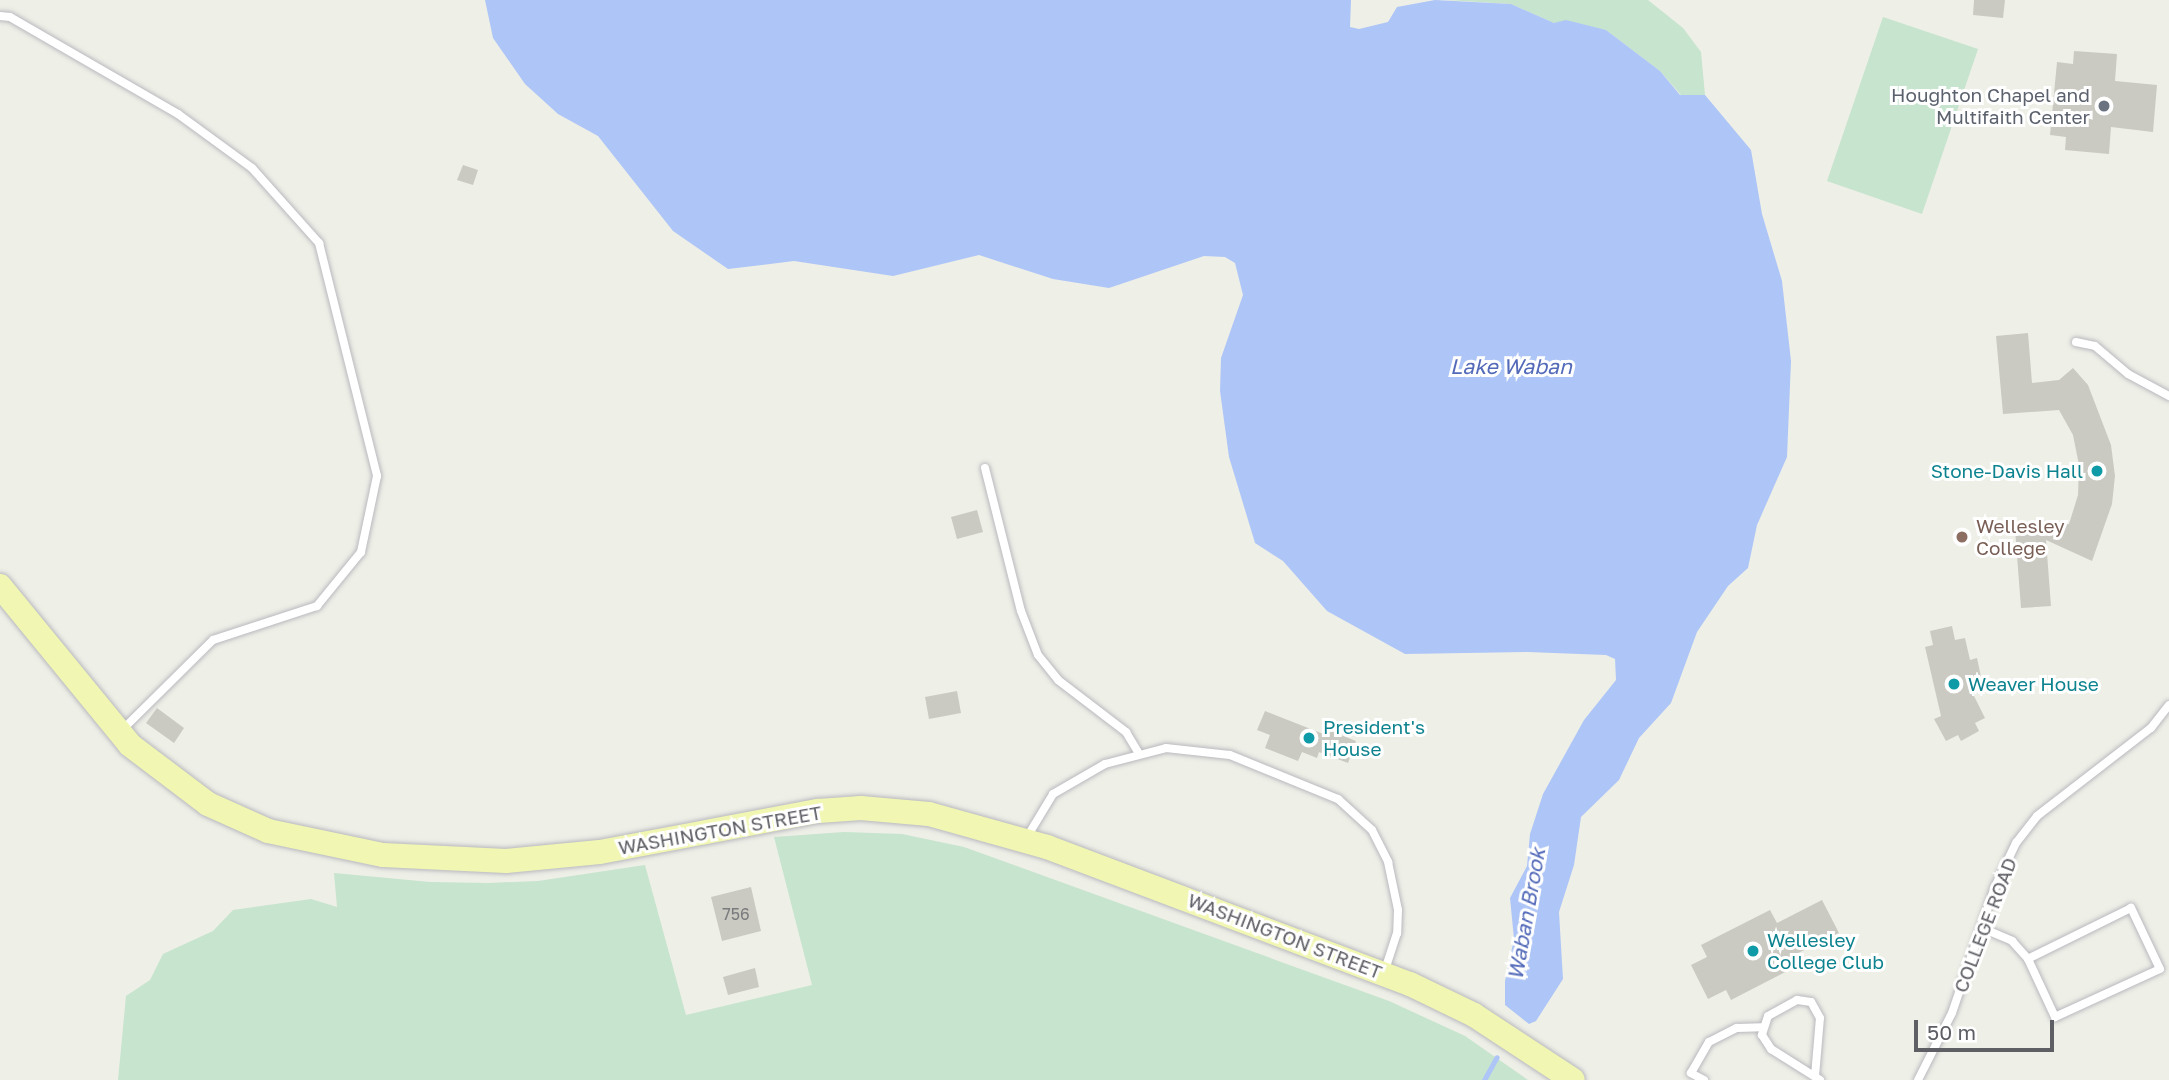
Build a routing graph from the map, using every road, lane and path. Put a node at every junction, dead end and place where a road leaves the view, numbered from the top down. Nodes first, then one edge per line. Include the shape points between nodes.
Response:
1 (0, 16) edge
2 (2076, 342) dead end
3 (2169, 396) edge
4 (985, 468) dead end
5 (0, 586) edge
6 (2169, 705) edge
7 (118, 734) junction
8 (1138, 752) junction
9 (1026, 839) junction
10 (1982, 928) junction
11 (2028, 959) junction
12 (1384, 974) junction
13 (1762, 1027) junction
14 (1817, 1078) edge
15 (1573, 1080) edge
16 (1704, 1080) edge
17 (1918, 1080) edge

1 - 7 lane via 10,17 178,114 252,168 319,243 377,476 361,552 317,606 213,640
2 - 3 lane via 2095,346 2128,374
4 - 8 lane via 1021,611 1038,655 1058,680 1126,732
5 - 7 main road, WASHINGTON STREET via 28,615
6 - 10 lane, COLLEGE ROAD via 2151,728 2037,816 2016,843
7 - 9 main road, WASHINGTON STREET via 176,782 249,824 309,842 383,855 458,861 554,858 840,809 929,814
8 - 9 lane via 1091,770 1053,794
8 - 12 lane via 1180,747 1218,752 1314,787 1355,811 1378,839 1396,897 1397,933
9 - 12 main road, WASHINGTON STREET
10 - 11 lane via 2012,941
10 - 17 lane, COLLEGE ROAD via 1952,1013
11 - 11 lane via 2055,1017 2160,968 2132,908
12 - 15 main road, WASHINGTON STREET via 1474,1015
13 - 14 lane via 1771,1049
13 - 14 lane via 1768,1016 1797,1000 1811,1002 1822,1026
13 - 16 lane via 1737,1028 1709,1042 1691,1073

